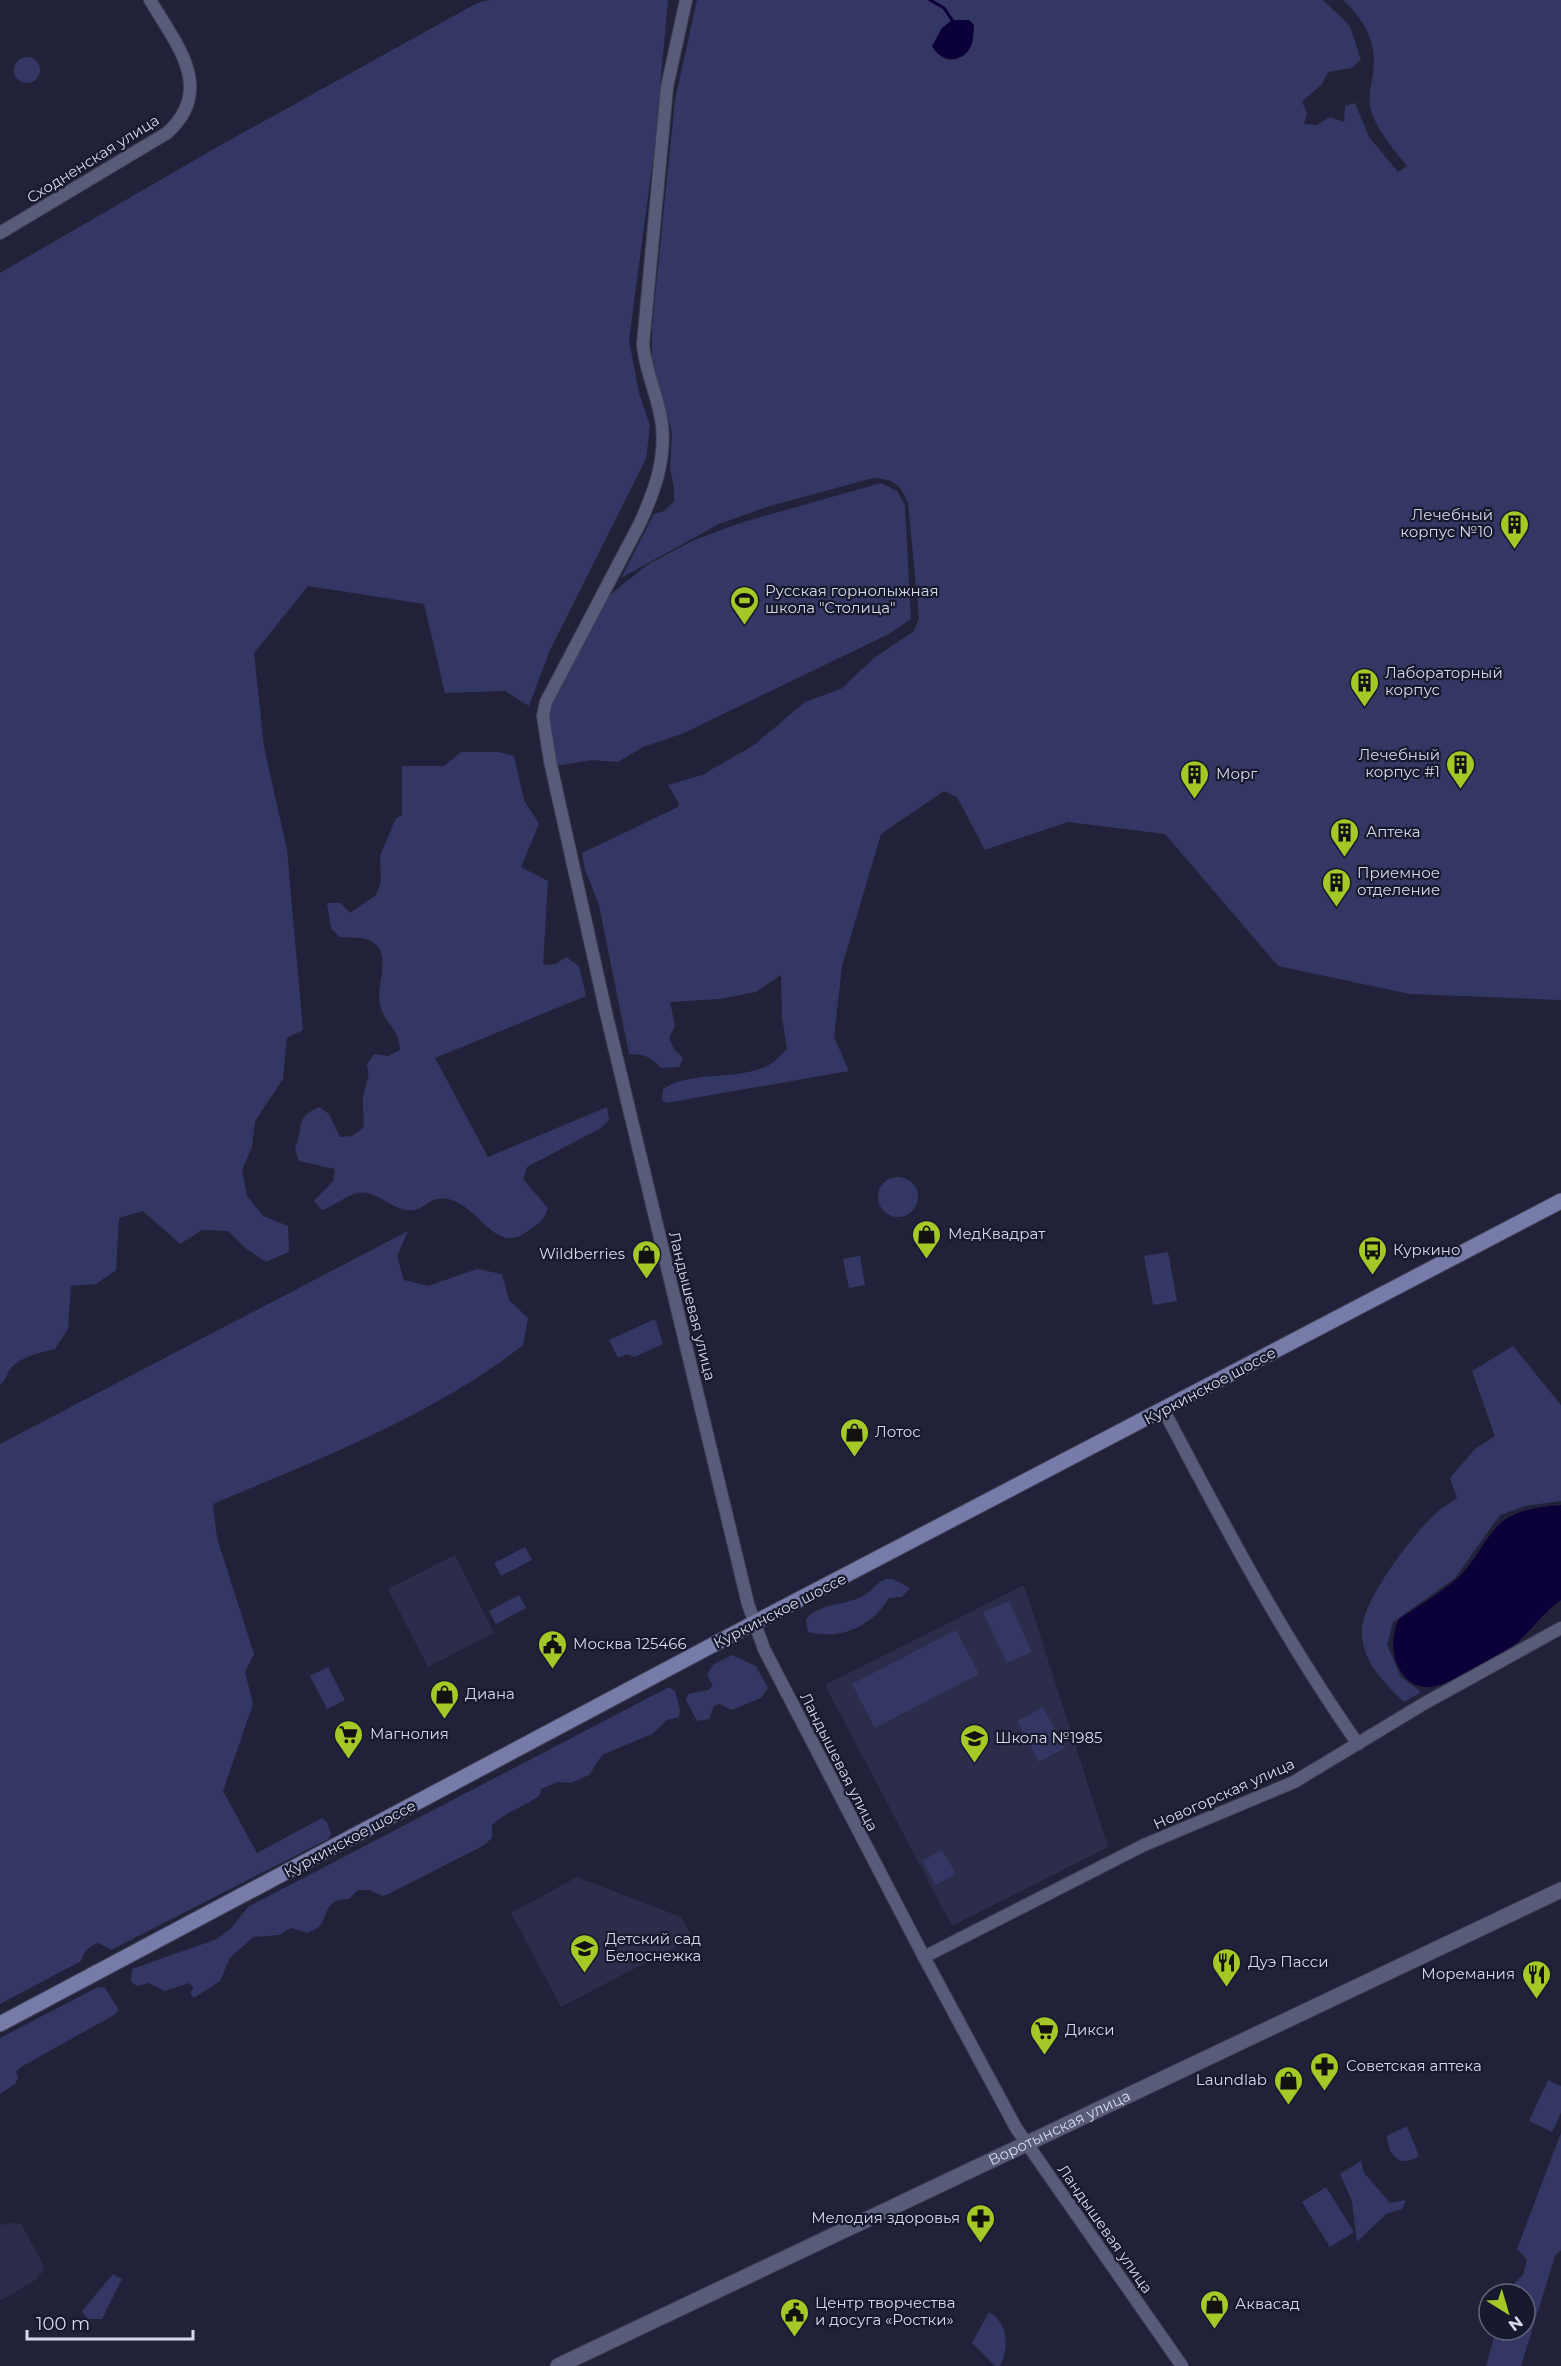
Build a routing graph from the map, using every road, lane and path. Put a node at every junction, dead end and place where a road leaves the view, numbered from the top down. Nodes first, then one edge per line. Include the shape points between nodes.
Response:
1 (150, 0) edge
2 (686, 0) edge
3 (0, 233) edge
4 (1561, 1201) edge
5 (1164, 1410) junction
6 (754, 1623) junction
7 (1561, 1628) edge
8 (1358, 1744) junction
9 (1561, 1890) edge
10 (924, 1958) junction
11 (0, 2024) edge
12 (1028, 2144) junction
13 (558, 2366) edge
14 (1182, 2366) edge

1 - 3 street, Сходненская улица via 186,62 191,79 190,95 180,121 167,133
2 - 6 street, Ландышевая улица via 668,87 643,344 644,362 662,424 660,466 640,523 556,679 543,716 628,1105
4 - 5 main road, Куркинское шоссе
5 - 6 main road, Куркинское шоссе
5 - 8 street via 1244,1563
6 - 10 street, Ландышевая улица
6 - 11 main road, Куркинское шоссе
7 - 8 street, Новогорская улица
8 - 10 street, Новогорская улица via 1294,1782 1144,1845
9 - 12 street, Воротынская улица
10 - 12 street, Ландышевая улица
12 - 13 street, Воротынская улица
12 - 14 street, Ландышевая улица

